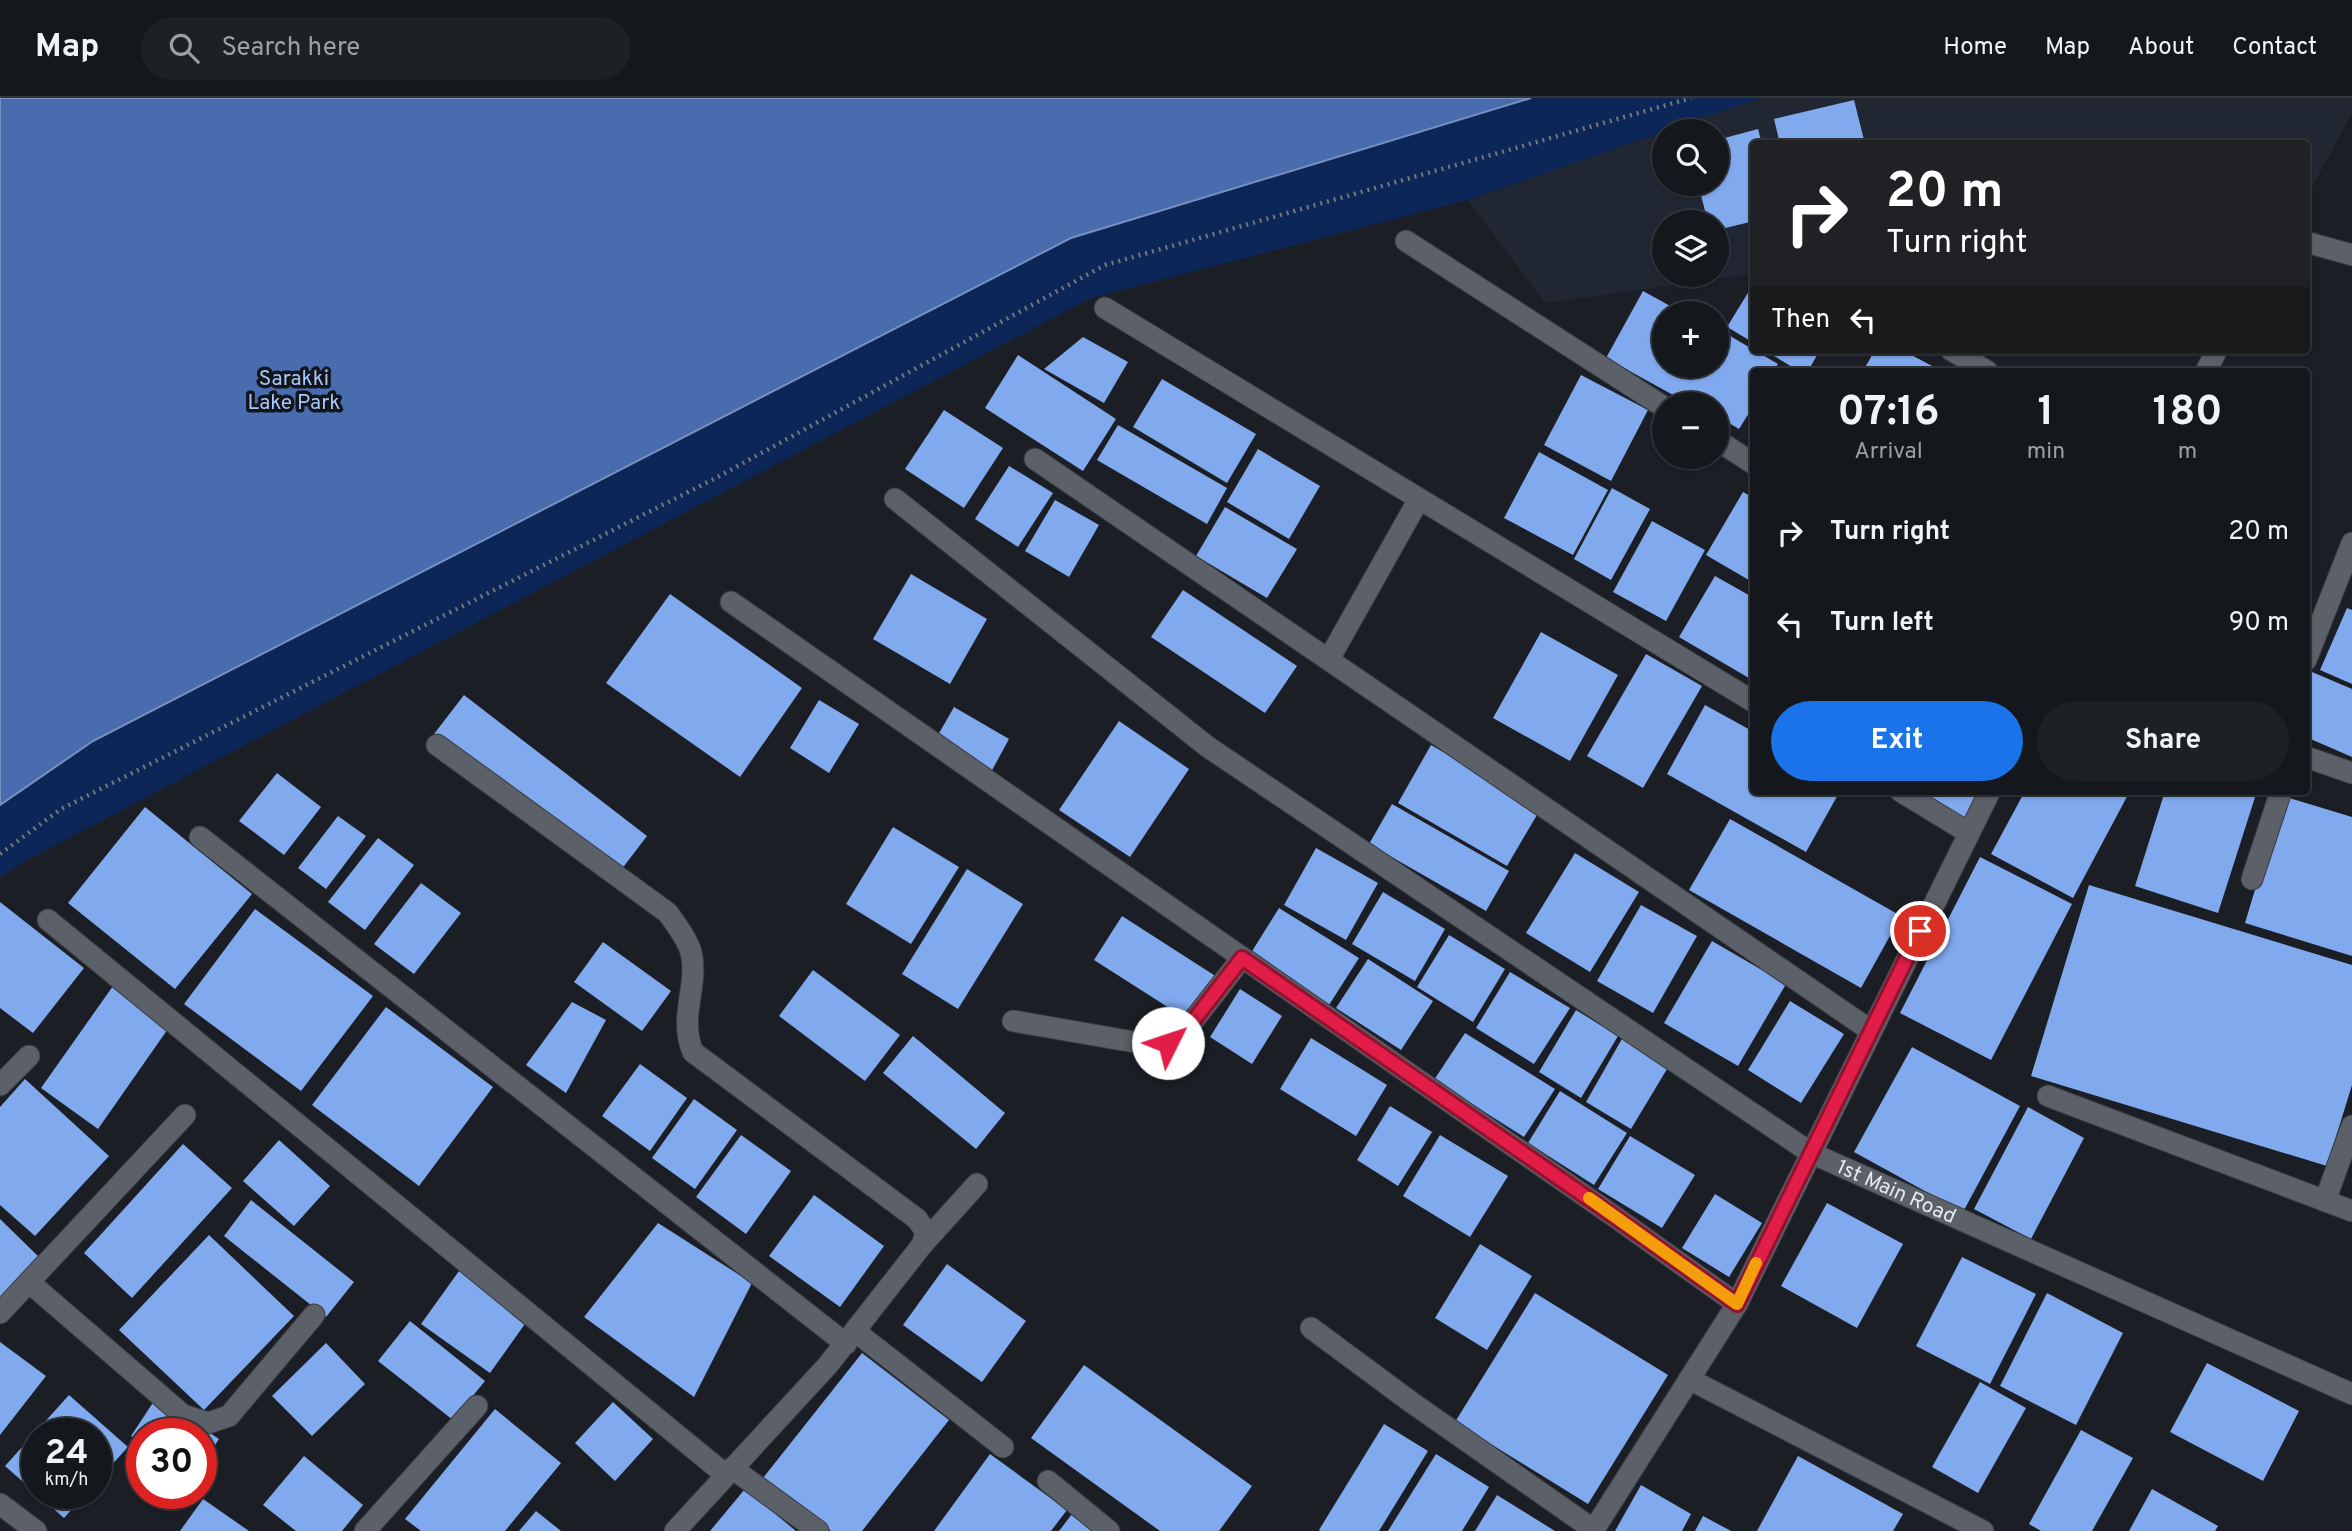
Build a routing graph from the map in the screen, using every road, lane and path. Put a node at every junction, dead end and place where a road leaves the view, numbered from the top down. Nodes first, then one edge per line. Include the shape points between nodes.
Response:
1 (1691, 98) edge
2 (1406, 242) dead end
3 (2310, 243) edge
4 (2352, 255) edge
5 (1105, 309) dead end
6 (1958, 354) edge
7 (1982, 368) edge
8 (1652, 399) edge
9 (1729, 448) edge
10 (1035, 459) dead end
11 (1750, 461) edge
12 (895, 499) dead end
13 (1419, 499) junction
14 (2352, 543) edge
15 (731, 602) dead end
16 (2310, 650) edge
17 (1329, 659) junction
18 (1750, 700) edge
19 (437, 745) dead end
20 (2310, 758) edge
21 (2352, 774) edge
22 (1907, 795) edge
23 (1988, 795) edge
24 (2280, 795) edge
25 (1969, 833) junction
26 (200, 837) dead end
27 (0, 854) edge
28 (2252, 879) dead end
29 (48, 920) dead end
30 (1242, 958) junction
31 (1013, 1021) dead end
32 (1870, 1030) junction
33 (29, 1056) dead end
34 (0, 1085) edge
35 (2048, 1096) dead end
36 (185, 1115) dead end
37 (2352, 1126) edge
38 (1811, 1153) junction
39 (977, 1184) dead end
40 (2325, 1201) junction
41 (2352, 1211) edge
42 (922, 1245) junction
43 (30, 1283) junction
44 (1737, 1304) junction
45 (0, 1313) edge
46 (314, 1315) dead end
47 (1311, 1328) dead end
48 (851, 1338) junction
49 (1689, 1379) junction
50 (2352, 1394) edge
51 (477, 1406) dead end
52 (1003, 1447) dead end
53 (729, 1472) junction
54 (1048, 1481) dead end
55 (0, 1504) edge
56 (1594, 1530) edge
57 (36, 1531) edge
58 (365, 1531) edge
59 (675, 1531) edge
60 (818, 1531) edge
61 (1109, 1531) edge
62 (1983, 1531) edge

1 - 27 path via 1105,265 714,479 61,810
2 - 8 street
3 - 4 street
5 - 13 street
6 - 7 street
9 - 11 street
10 - 17 street
12 - 38 street via 1208,747
13 - 17 street
13 - 18 street
14 - 16 street
15 - 30 street
17 - 32 street
19 - 42 street via 668,914 690,950 686,1029 693,1052 916,1219 926,1232
20 - 21 street
22 - 25 street
23 - 25 street, 1st Main Road
24 - 28 street
25 - 32 street, 1st Main Road
26 - 48 street
29 - 53 street
30 - 31 street via 1183,1034 1168,1043 1146,1044
30 - 44 street
32 - 38 street, 1st Main Road
33 - 34 street
35 - 40 street
36 - 43 street
37 - 40 street
38 - 44 street
38 - 50 street, 1st Main Road
39 - 42 street
40 - 41 street
42 - 48 street
43 - 45 street
43 - 46 street via 183,1415 208,1423 229,1416
44 - 49 street
47 - 56 street
48 - 52 street
48 - 53 street
49 - 56 street
49 - 62 street
51 - 58 street
53 - 59 street
53 - 60 street
54 - 61 street
55 - 57 street

